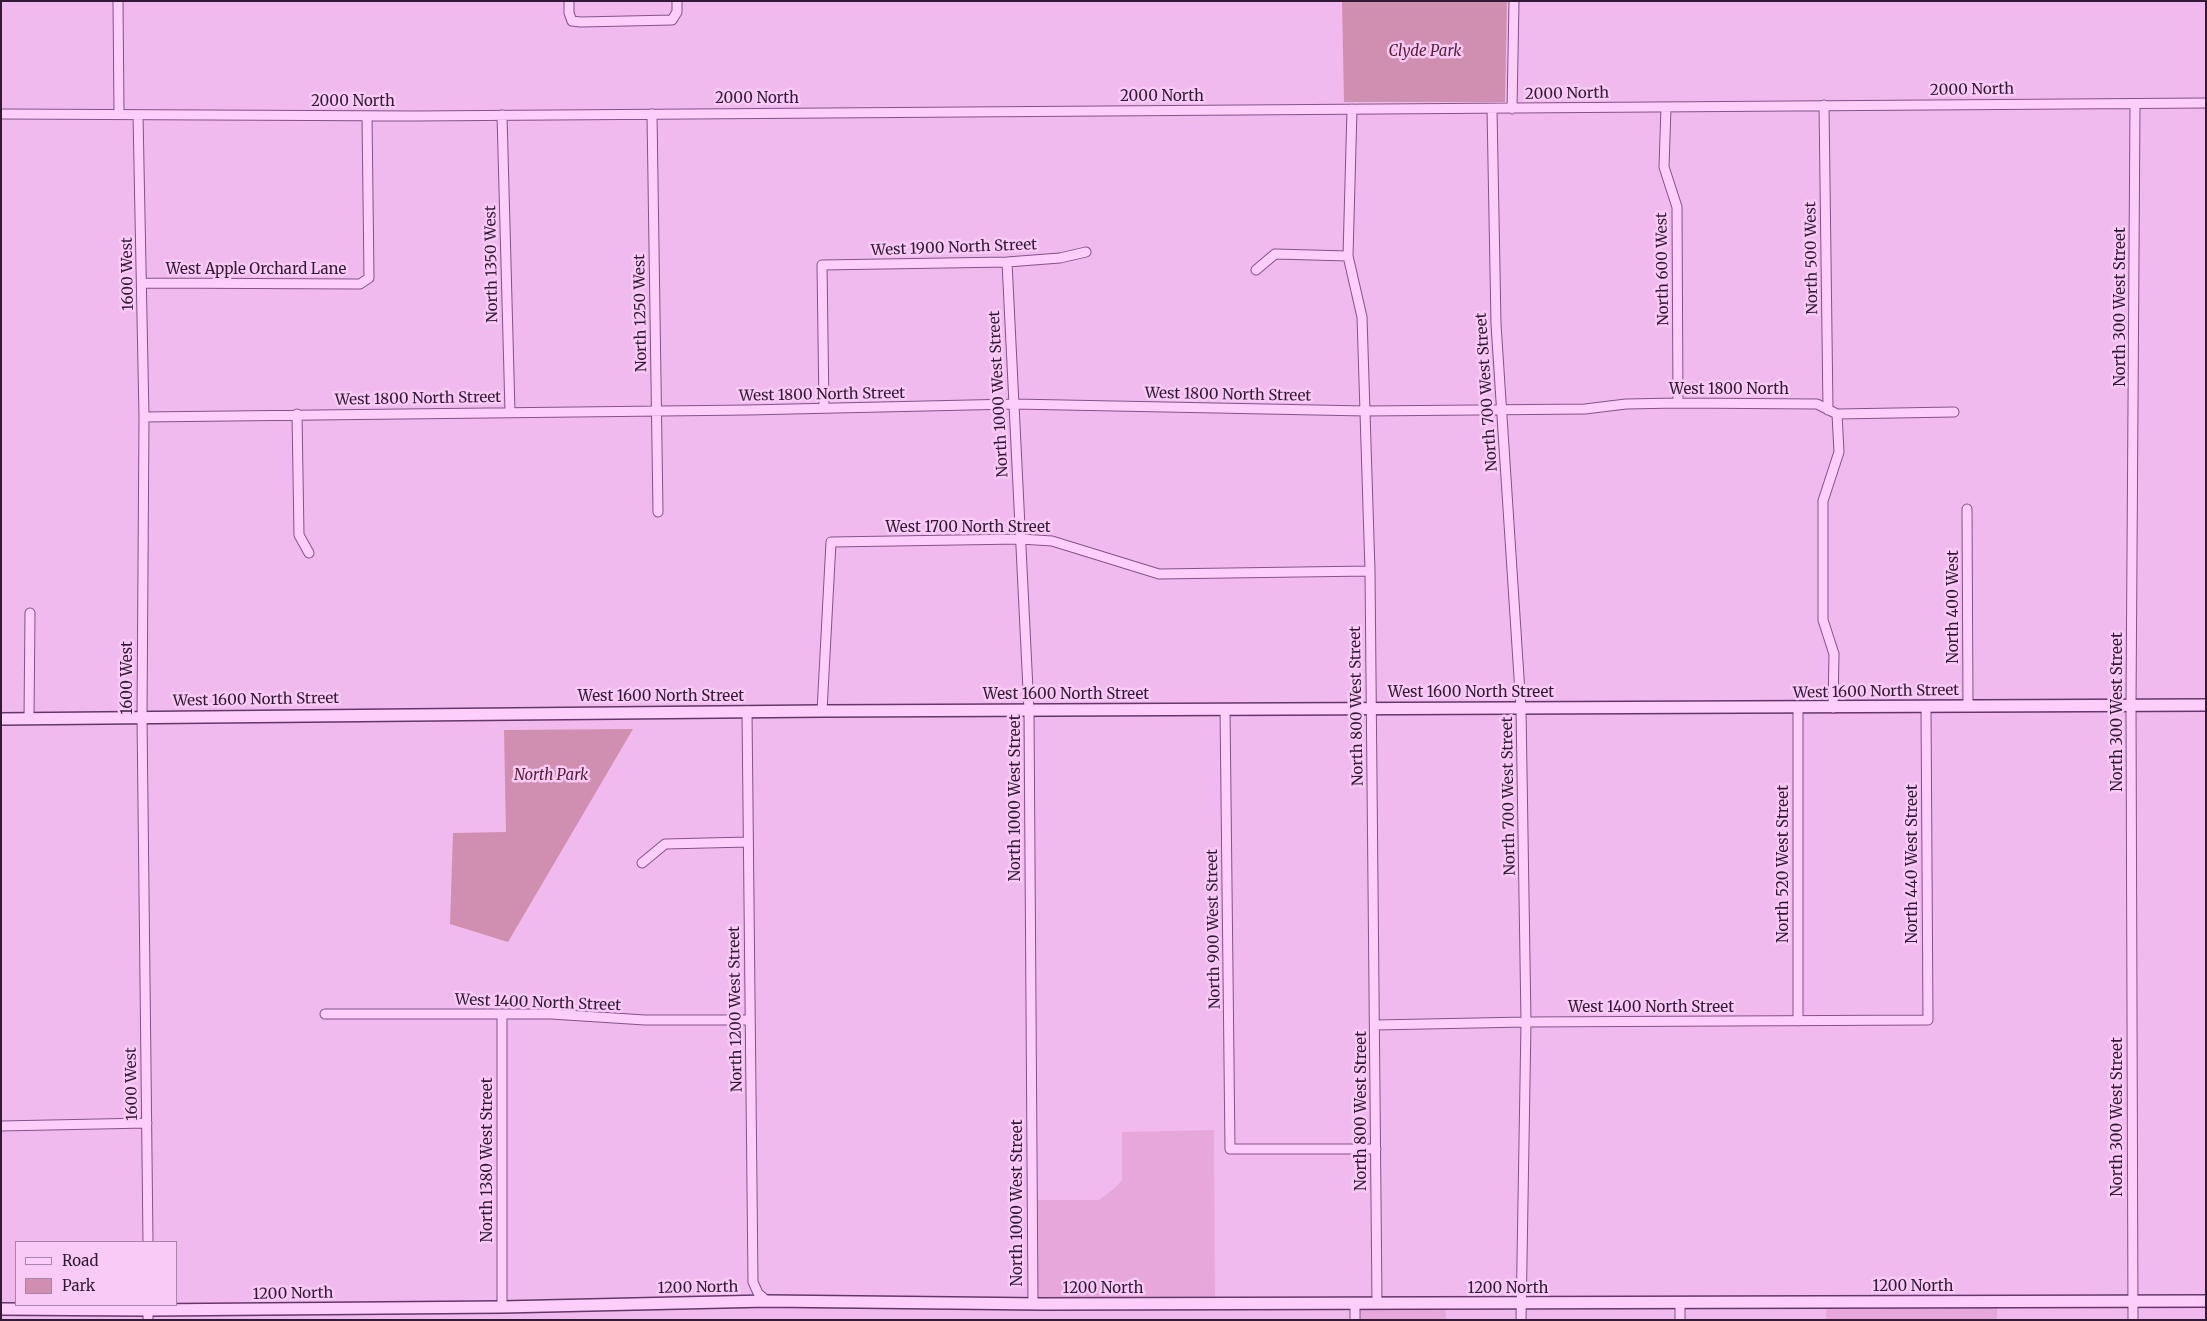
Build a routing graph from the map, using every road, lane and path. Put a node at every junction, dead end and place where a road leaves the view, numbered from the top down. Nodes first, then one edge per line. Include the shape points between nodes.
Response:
1 (118, 1) edge
2 (569, 1) edge
3 (677, 1) edge
4 (1514, 2) edge
5 (2206, 103) edge
6 (2135, 104) junction
7 (1824, 105) junction
8 (1666, 107) junction
9 (1492, 109) junction
10 (1512, 109) junction
11 (1352, 110) junction
12 (1, 114) edge
13 (119, 114) junction
14 (138, 114) junction
15 (652, 114) junction
16 (502, 115) junction
17 (367, 116) junction
18 (1086, 252) dead end
19 (1348, 256) junction
20 (1007, 262) junction
21 (1256, 270) dead end
22 (142, 283) junction
23 (1678, 403) junction
24 (1014, 404) junction
25 (824, 408) junction
26 (1502, 410) junction
27 (656, 411) junction
28 (1366, 411) junction
29 (510, 412) junction
30 (1833, 412) junction
31 (1954, 412) dead end
32 (297, 414) junction
33 (144, 417) junction
34 (1967, 509) dead end
35 (658, 512) dead end
36 (1020, 539) junction
37 (309, 553) dead end
38 (1370, 571) junction
39 (30, 613) dead end
40 (2131, 705) junction
41 (2206, 705) edge
42 (1968, 706) junction
43 (1926, 707) junction
44 (1371, 708) junction
45 (1521, 708) junction
46 (1798, 708) junction
47 (1832, 708) junction
48 (1225, 709) junction
49 (822, 710) junction
50 (1029, 710) junction
51 (747, 711) junction
52 (142, 717) junction
53 (28, 718) junction
54 (1, 719) edge
55 (748, 842) junction
56 (642, 863) dead end
57 (326, 1014) dead end
58 (502, 1014) junction
59 (750, 1020) junction
60 (1928, 1020) joint
61 (1798, 1021) junction
62 (1526, 1022) junction
63 (1375, 1025) junction
64 (147, 1123) junction
65 (1, 1126) edge
66 (1376, 1149) junction
67 (148, 1241) edge
68 (2206, 1300) edge
69 (767, 1301) junction
70 (2133, 1301) junction
71 (1355, 1303) junction
72 (1377, 1303) junction
73 (1680, 1303) junction
74 (1032, 1304) junction
75 (1522, 1304) junction
76 (502, 1307) junction
77 (1, 1309) edge
78 (148, 1312) edge
79 (1355, 1320) edge
80 (1522, 1320) edge
81 (1680, 1320) edge
82 (2133, 1320) edge

1 - 13 street
2 - 3 street via 572,21 672,20 677,12
4 - 10 street
5 - 6 street, 2000 North
6 - 7 street, 2000 North
6 - 40 street, North 300 West Street
7 - 8 street, 2000 North
7 - 30 street, North 500 West
8 - 10 street, 2000 North
8 - 23 street, North 600 West via 1664,167 1677,207
9 - 10 street, 2000 North
9 - 11 street, 2000 North
9 - 26 street, North 700 West Street via 1496,324
11 - 15 street, 2000 North
11 - 19 street, North 800 West Street
12 - 13 street, 2000 North
13 - 14 street, 2000 North
14 - 17 street, 2000 North
14 - 22 street, 1600 West
15 - 16 street, 2000 North
15 - 27 street, North 1250 West
16 - 17 street, 2000 North
16 - 29 street, North 1350 West
17 - 22 street, West Apple Orchard Lane via 369,278 360,284
18 - 20 street, West 1900 North Street via 1060,258
19 - 21 street via 1275,254
19 - 28 street, North 800 West Street via 1362,317
20 - 24 street, North 1000 West Street
20 - 25 street, West 1900 North Street via 822,265
22 - 33 street, 1600 West
23 - 26 street, West 1800 North
23 - 30 street, West 1800 North via 1817,404
24 - 25 street, West 1800 North Street
24 - 28 street, West 1800 North Street
24 - 36 street, North 1000 West Street
25 - 27 street, West 1800 North Street
26 - 28 street, West 1800 North Street
26 - 45 street, North 700 West Street
27 - 29 street, West 1800 North Street
27 - 35 street, North 1250 West
28 - 38 street, North 800 West Street
29 - 32 street, West 1800 North Street
30 - 31 street, West 1800 North
30 - 47 street, North 500 West via 1839,452 1823,501 1823,620 1834,654
32 - 33 street, West 1800 North Street
32 - 37 street via 299,535
33 - 52 street, 1600 West
34 - 42 street, North 400 West
36 - 38 street, West 1700 North Street via 1052,540 1159,574
36 - 49 street, West 1700 North Street via 831,542
36 - 50 street, North 1000 West Street
38 - 44 street, North 800 West Street
39 - 53 street
40 - 41 street, West 1600 North Street
40 - 42 street, West 1600 North Street
40 - 70 street, North 300 West Street
42 - 43 street, West 1600 North Street
43 - 47 street, West 1600 North Street
43 - 60 street, North 440 West Street
44 - 45 street, West 1600 North Street
44 - 48 street, West 1600 North Street
44 - 63 street, North 800 West Street
45 - 46 street, West 1600 North Street
45 - 62 street, North 700 West Street
46 - 47 street, West 1600 North Street
46 - 61 street, North 520 West Street
48 - 50 street, West 1600 North Street
48 - 66 street, North 900 West Street via 1230,1149
49 - 50 street, West 1600 North Street
49 - 51 street, West 1600 North Street
50 - 74 street, North 1000 West Street
51 - 52 street, West 1600 North Street
51 - 55 street, North 1200 West Street
52 - 53 street, West 1600 North Street
52 - 64 street, 1600 West
53 - 54 street, West 1600 North Street
55 - 56 street via 665,844
55 - 59 street, North 1200 West Street
57 - 58 street, West 1400 North Street
58 - 59 street, West 1400 North Street via 645,1020
58 - 76 street, North 1380 West Street
59 - 69 street, North 1200 West Street via 753,1282
60 - 61 street, West 1400 North Street
61 - 62 street, West 1400 North Street
62 - 63 street, West 1400 North Street
62 - 75 street, North 700 West Street
63 - 66 street, North 800 West Street
64 - 65 street
64 - 67 street, 1600 West
66 - 72 street, North 800 West Street
68 - 70 street, 1200 North
69 - 74 street, 1200 North
69 - 76 street, 1200 North
70 - 73 street, 1200 North
70 - 82 street, North 300 West Street
71 - 72 street, 1200 North
71 - 74 street, 1200 North
71 - 79 street
72 - 75 street, 1200 North
73 - 75 street, 1200 North
73 - 81 street
75 - 80 street, North 700 West Street
76 - 78 street, 1200 North
77 - 78 street, 1200 North

